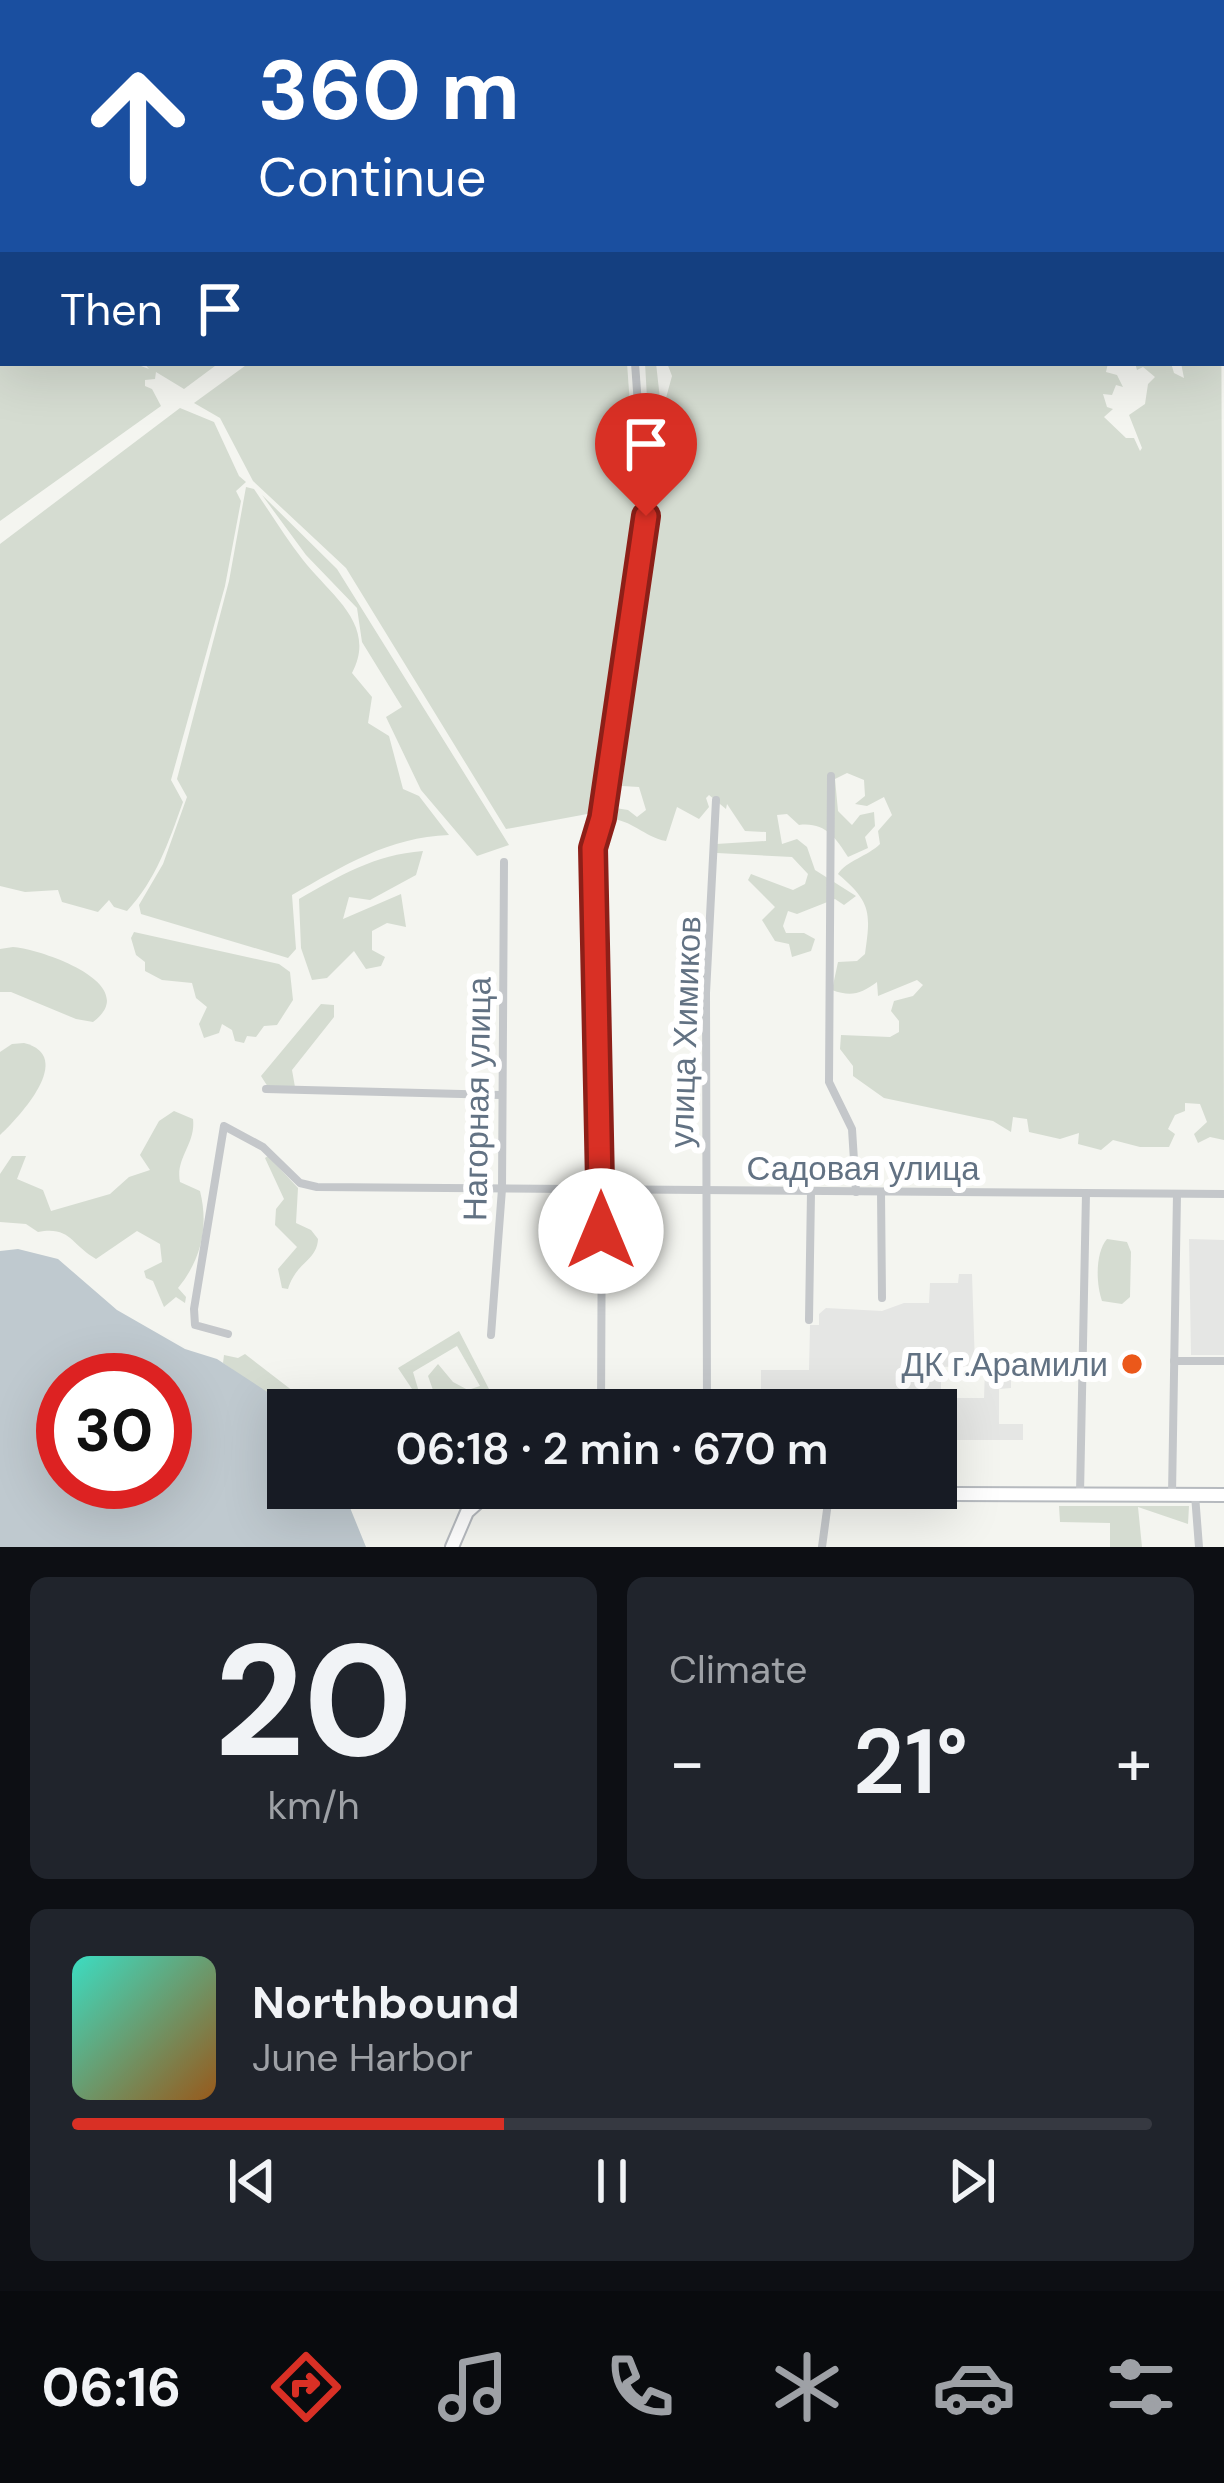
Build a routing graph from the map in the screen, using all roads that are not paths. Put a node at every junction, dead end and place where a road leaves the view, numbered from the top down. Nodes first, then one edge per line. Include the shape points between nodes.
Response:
1 (635, 366) edge
2 (831, 776) dead end
3 (716, 800) dead end
4 (504, 862) dead end
5 (266, 1089) dead end
6 (500, 1095) junction
7 (502, 1190) junction
8 (602, 1190) junction
9 (706, 1191) junction
10 (812, 1192) junction
11 (856, 1192) junction
12 (881, 1192) junction
13 (1086, 1193) junction
14 (1177, 1194) junction
15 (1224, 1195) edge
16 (882, 1298) dead end
17 (809, 1320) dead end
18 (228, 1334) dead end
19 (490, 1335) dead end
20 (1174, 1361) junction
21 (1224, 1361) edge
22 (601, 1389) edge
23 (707, 1389) edge
24 (957, 1495) edge
25 (1172, 1495) junction
26 (1195, 1495) junction
27 (1080, 1496) junction
28 (1224, 1496) edge
29 (471, 1509) edge
30 (827, 1509) edge
31 (452, 1547) edge
32 (822, 1547) edge
33 (1199, 1547) edge

1 - 8 street via 646,516 593,848
2 - 11 street via 829,1082 852,1129
3 - 9 street, улица Химиков
4 - 6 street, Нагорная улица
5 - 6 street
6 - 7 street, Нагорная улица
7 - 8 street, Садовая улица
7 - 18 street, Садовая улица via 300,1183 263,1147 224,1126 194,1309 195,1325
7 - 19 street, Нагорная улица
8 - 9 street, Садовая улица
8 - 22 street
9 - 10 street, Садовая улица
9 - 23 street, улица Химиков
10 - 11 street, Садовая улица
10 - 17 street
11 - 12 street, Садовая улица
12 - 13 street, Садовая улица
12 - 16 street
13 - 14 street, Садовая улица
13 - 27 street
14 - 15 street, Садовая улица
14 - 20 street
20 - 21 street
20 - 25 street
24 - 27 main road
25 - 26 main road
25 - 27 main road
26 - 28 main road
26 - 33 street
29 - 31 main road
30 - 32 street

